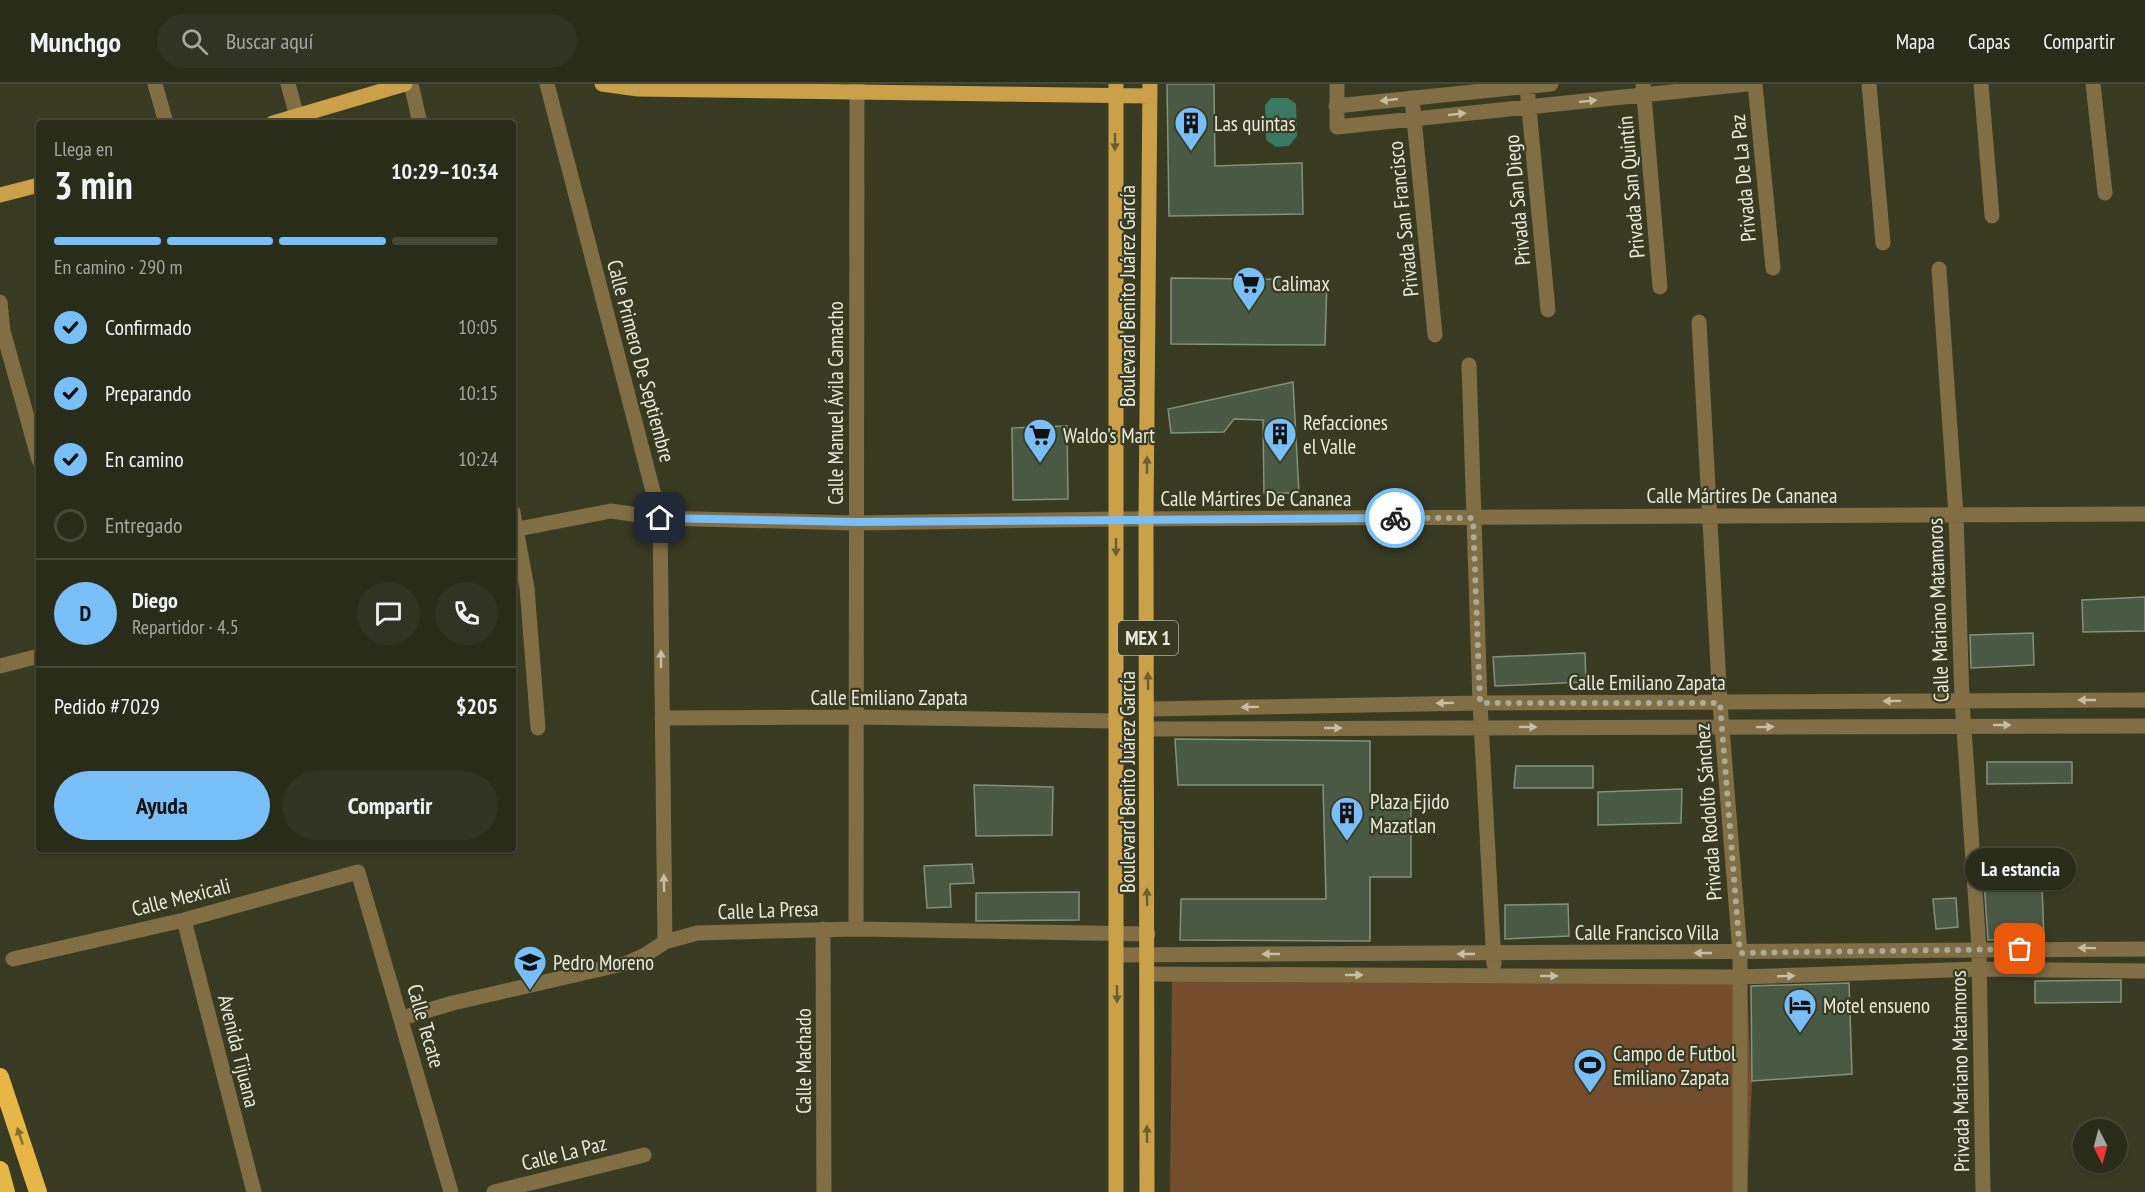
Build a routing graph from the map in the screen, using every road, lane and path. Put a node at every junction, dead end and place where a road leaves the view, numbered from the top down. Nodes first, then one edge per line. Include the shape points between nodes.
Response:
1 (155, 84) edge
2 (288, 84) edge
3 (405, 84) edge
4 (411, 84) edge
5 (547, 84) edge
6 (1337, 84) edge
7 (1551, 84) edge
8 (1747, 84) edge
9 (1755, 84) edge
10 (1869, 84) edge
11 (1981, 84) edge
12 (2094, 84) edge
13 (610, 85) edge
14 (1527, 87) junction
15 (857, 88) edge
16 (1644, 89) edge
17 (1116, 90) edge
18 (1150, 90) edge
19 (1412, 98) junction
20 (1336, 106) junction
21 (1530, 107) junction
22 (297, 117) junction
23 (1414, 118) junction
24 (165, 120) edge
25 (285, 120) edge
26 (419, 120) edge
27 (36, 186) edge
28 (2105, 193) dead end
29 (0, 195) edge
30 (1992, 216) dead end
31 (1883, 243) dead end
32 (1773, 268) dead end
33 (1939, 270) dead end
34 (1660, 287) dead end
35 (0, 303) edge
36 (1548, 310) dead end
37 (1699, 322) dead end
38 (1435, 335) dead end
39 (1469, 365) dead end
40 (36, 449) edge
41 (2145, 514) edge
42 (1956, 515) junction
43 (1712, 516) junction
44 (660, 518) junction
45 (1473, 518) junction
46 (1116, 519) junction
47 (1146, 519) junction
48 (856, 522) junction
49 (516, 530) edge
50 (516, 535) edge
51 (36, 657) edge
52 (0, 666) edge
53 (1962, 700) junction
54 (2145, 700) edge
55 (1480, 703) junction
56 (1720, 703) junction
57 (1149, 709) junction
58 (856, 717) junction
59 (662, 718) junction
60 (1116, 721) junction
61 (1964, 725) junction
62 (2145, 726) edge
63 (1482, 727) junction
64 (538, 728) dead end
65 (1723, 728) junction
66 (1149, 729) junction
67 (358, 872) joint
68 (184, 920) junction
69 (856, 928) junction
70 (823, 929) junction
71 (1117, 933) junction
72 (1148, 934) junction
73 (665, 942) junction
74 (1979, 949) junction
75 (2145, 949) edge
76 (1740, 953) junction
77 (1148, 954) junction
78 (1494, 954) junction
79 (1117, 955) junction
80 (13, 959) dead end
81 (1979, 969) junction
82 (2145, 971) edge
83 (1148, 975) junction
84 (1494, 976) junction
85 (1740, 977) junction
86 (402, 1018) junction
87 (0, 1077) edge
88 (644, 1155) dead end
89 (0, 1170) edge
90 (6, 1192) edge
91 (38, 1192) edge
92 (254, 1192) edge
93 (451, 1192) edge
94 (494, 1192) edge
95 (824, 1192) edge
96 (1116, 1192) edge
97 (1147, 1192) edge
98 (1740, 1192) edge
99 (1983, 1192) edge

1 - 24 street
2 - 22 street
3 - 22 main road
4 - 26 street
5 - 44 street, Calle Primero De Septiembre
6 - 20 street
7 - 14 street
8 - 16 street
9 - 32 street, Privada De La Paz
10 - 31 street
11 - 30 street
12 - 28 street
13 - 15 main road
14 - 19 street
14 - 21 street, Privada San Diego
15 - 17 main road
15 - 48 street, Calle Manuel Ávila Camacho
21 -> 16 street
16 - 34 street, Privada San Quintín
17 - 18 main road
17 -> 46 main road, Boulevard Benito Juárez García / MEX 1
47 -> 18 main road, Boulevard Benito Juárez García / MEX 1
19 -> 20 street
19 - 23 street, Privada San Francisco
20 - 23 street via 1336,127
23 -> 21 street
21 - 36 street, Privada San Diego
22 - 25 main road
23 - 38 street, Privada San Francisco
27 - 29 main road
33 - 42 street, Calle Mariano Matamoros
35 - 40 street via 3,331
37 - 43 street, Privada Rodolfo Sánchez
39 - 45 street
41 - 42 street, Calle Mártires De Cananea
42 - 43 street, Calle Mártires De Cananea
42 - 53 street, Calle Mariano Matamoros
43 - 45 street, Calle Mártires De Cananea
43 - 56 street, Privada Rodolfo Sánchez
44 - 48 street, Calle Mártires De Cananea
44 - 49 street, Calle Mártires De Cananea via 611,511
59 -> 44 street, Calle Primero De Septiembre
45 - 47 street, Calle Mártires De Cananea
45 - 55 street
46 - 47 street, Calle Mártires De Cananea
46 - 48 street, Calle Mártires De Cananea
46 -> 60 main road, Boulevard Benito Juárez García / MEX 1
57 -> 47 main road, Boulevard Benito Juárez García / MEX 1
48 - 58 street, Calle Manuel Ávila Camacho
50 - 64 street via 526,588
51 - 52 street
54 -> 53 street, Calle Emiliano Zapata
53 -> 56 street, Calle Emiliano Zapata
53 - 61 street, Calle Mariano Matamoros
55 - 56 street, Calle Emiliano Zapata
55 -> 57 street, Calle Emiliano Zapata
55 - 63 street
56 - 65 street, Privada Rodolfo Sánchez
57 - 66 main road, Boulevard Benito Juárez García / MEX 1
58 - 59 street, Calle Emiliano Zapata
58 - 60 street, Calle Emiliano Zapata
58 - 69 street, Calle Manuel Ávila Camacho
73 -> 59 street, Calle Primero De Septiembre
60 - 71 main road, Boulevard Benito Juárez García / MEX 1
61 -> 62 street
65 -> 61 street
61 - 74 street, Calle Mariano Matamoros
63 -> 65 street
66 -> 63 street
63 - 78 street
65 - 76 street, Privada Rodolfo Sánchez
72 -> 66 main road, Boulevard Benito Juárez García / MEX 1
67 - 68 street, Calle Mexicali
67 - 86 street, Calle Tecate
68 - 80 street, Calle Mexicali
68 - 92 street, Avenida Tijuana
69 - 70 street, Calle La Presa
69 - 71 street, Calle La Presa
70 - 73 street, Calle La Presa via 697,933
70 - 95 street, Calle Machado
71 - 72 street, Calle La Presa
71 - 79 main road, Boulevard Benito Juárez García / MEX 1
72 - 77 main road, Boulevard Benito Juárez García / MEX 1
73 - 86 street, Calle La Presa via 627,963
75 -> 74 street, Calle Francisco Villa
74 - 76 street, Calle Francisco Villa
74 - 81 street, Privada Mariano Matamoros
76 -> 78 street, Calle Francisco Villa
76 - 85 street, Privada Rodolfo Sánchez
78 -> 77 street, Calle Francisco Villa
77 - 79 street, Calle Francisco Villa
77 - 83 main road, Boulevard Benito Juárez García / MEX 1
78 - 84 street
79 -> 96 main road, Boulevard Benito Juárez García / MEX 1
81 - 82 street
85 -> 81 street
81 - 99 street, Privada Mariano Matamoros
83 -> 84 street
97 -> 83 main road, Boulevard Benito Juárez García / MEX 1
84 -> 85 street
85 - 98 street, Privada Rodolfo Sánchez
86 - 93 street, Calle Tecate
91 -> 87 highway
88 - 94 street, Calle La Paz
89 - 90 highway

